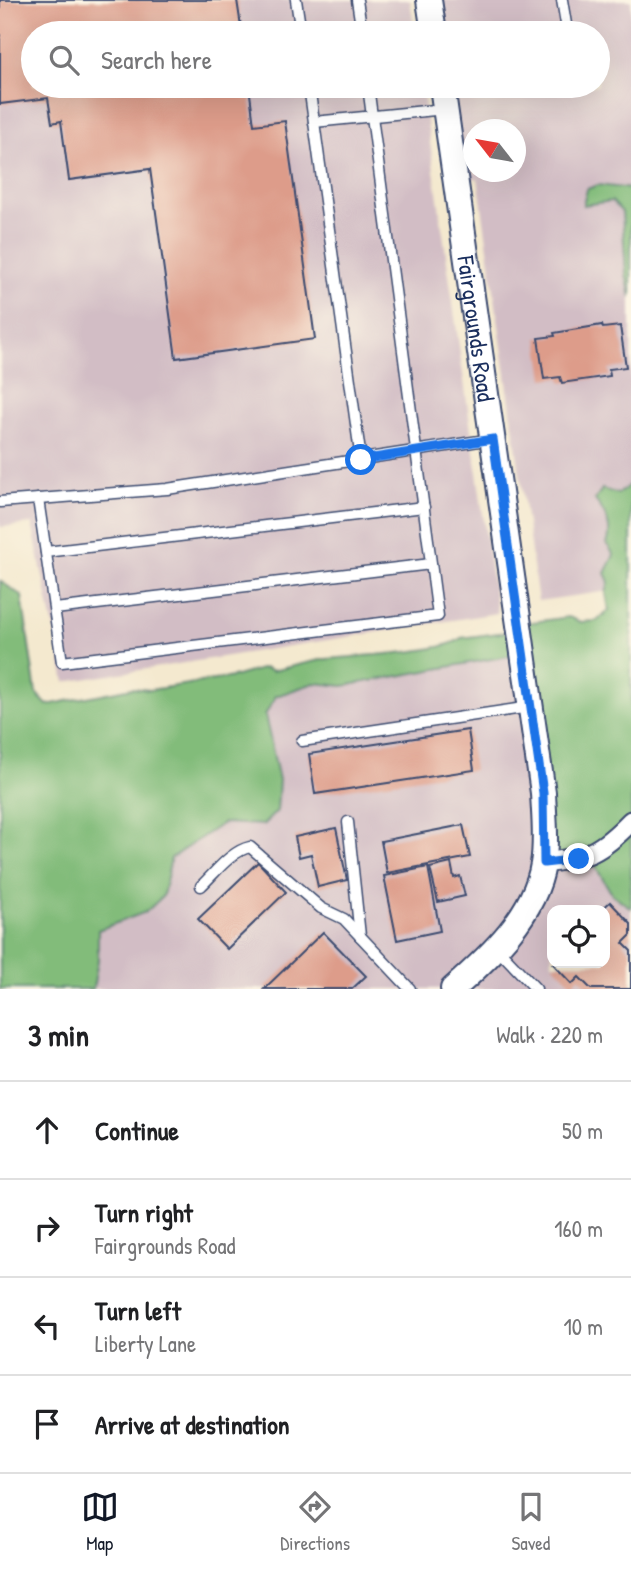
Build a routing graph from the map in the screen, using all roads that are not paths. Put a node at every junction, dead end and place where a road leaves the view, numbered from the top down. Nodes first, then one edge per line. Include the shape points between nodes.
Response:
1 (296, 0) edge
2 (357, 0) edge
3 (429, 0) edge
4 (562, 0) edge
5 (299, 21) edge
6 (360, 21) edge
7 (432, 21) edge
8 (566, 21) edge
9 (311, 98) edge
10 (370, 98) edge
11 (444, 98) edge
12 (372, 116) junction
13 (314, 122) junction
14 (493, 439) junction
15 (416, 451) junction
16 (361, 460) junction
17 (38, 499) junction
18 (0, 502) edge
19 (424, 507) junction
20 (46, 552) junction
21 (431, 564) junction
22 (55, 609) junction
23 (531, 707) junction
24 (302, 741) dead end
25 (631, 821) edge
26 (348, 822) dead end
27 (544, 863) junction
28 (201, 886) dead end
29 (360, 936) junction
30 (496, 946) junction
31 (410, 989) edge
32 (453, 989) edge
33 (536, 989) edge

1 - 5 lane
2 - 6 lane
3 - 7 street
4 - 8 lane
9 - 13 lane
10 - 12 lane
11 - 12 lane
11 - 14 street, Fairgrounds Road
12 - 13 lane
12 - 15 lane
13 - 16 lane
14 - 15 lane
14 - 23 street, Fairgrounds Road
15 - 16 lane
15 - 19 lane
16 - 17 lane via 167,489
17 - 18 lane
17 - 20 lane
19 - 20 lane
19 - 21 lane
20 - 22 lane
21 - 22 lane
21 - 22 lane via 438,616 62,662
23 - 24 lane
23 - 27 street, Fairgrounds Road via 543,793
25 - 27 street via 594,852 579,859
26 - 29 lane
27 - 30 street, Fairgrounds Road via 525,912
28 - 29 lane via 234,854 250,847
29 - 31 lane
30 - 32 street, Fairgrounds Road
30 - 33 lane

